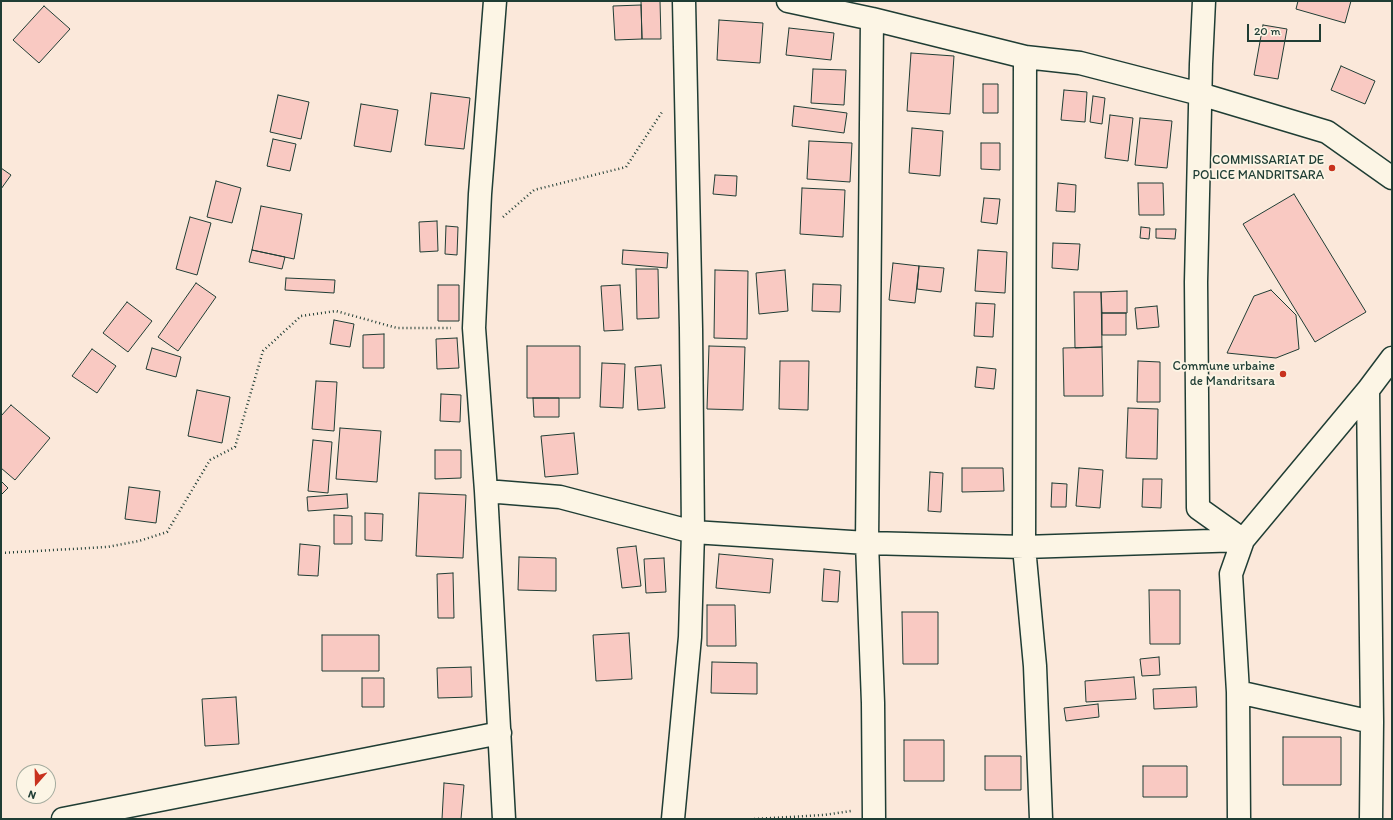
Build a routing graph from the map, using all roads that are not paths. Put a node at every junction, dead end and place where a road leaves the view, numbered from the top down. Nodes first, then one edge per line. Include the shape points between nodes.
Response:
1 (495, 1) edge
2 (684, 1) edge
3 (788, 1) edge
4 (1204, 1) edge
5 (872, 19) junction
6 (1025, 57) junction
7 (1200, 94) junction
8 (1392, 178) edge
9 (1392, 358) edge
10 (1368, 390) junction
11 (486, 490) junction
12 (693, 532) junction
13 (1242, 540) junction
14 (867, 543) junction
15 (1024, 547) junction
16 (1238, 692) junction
17 (1372, 722) junction
18 (500, 733) junction
19 (874, 814) edge
20 (63, 819) edge
21 (504, 819) edge
22 (673, 819) edge
23 (1041, 819) edge
24 (1239, 819) edge
25 (1371, 819) edge

1 - 11 street via 480,194 474,328
2 - 12 street
3 - 5 street
4 - 7 street
5 - 6 street
5 - 14 street
6 - 7 street via 1080,64
6 - 15 street
7 - 8 street via 1327,132
7 - 13 street via 1196,282 1198,508
9 - 10 street
10 - 13 street
10 - 17 street
11 - 12 street via 560,497
11 - 18 street
12 - 14 street
12 - 22 street via 690,637
13 - 15 street
13 - 16 street via 1231,574
14 - 15 street
14 - 19 street
15 - 23 street via 1035,666
16 - 17 street
16 - 24 street
17 - 25 street
18 - 20 street
18 - 21 street

